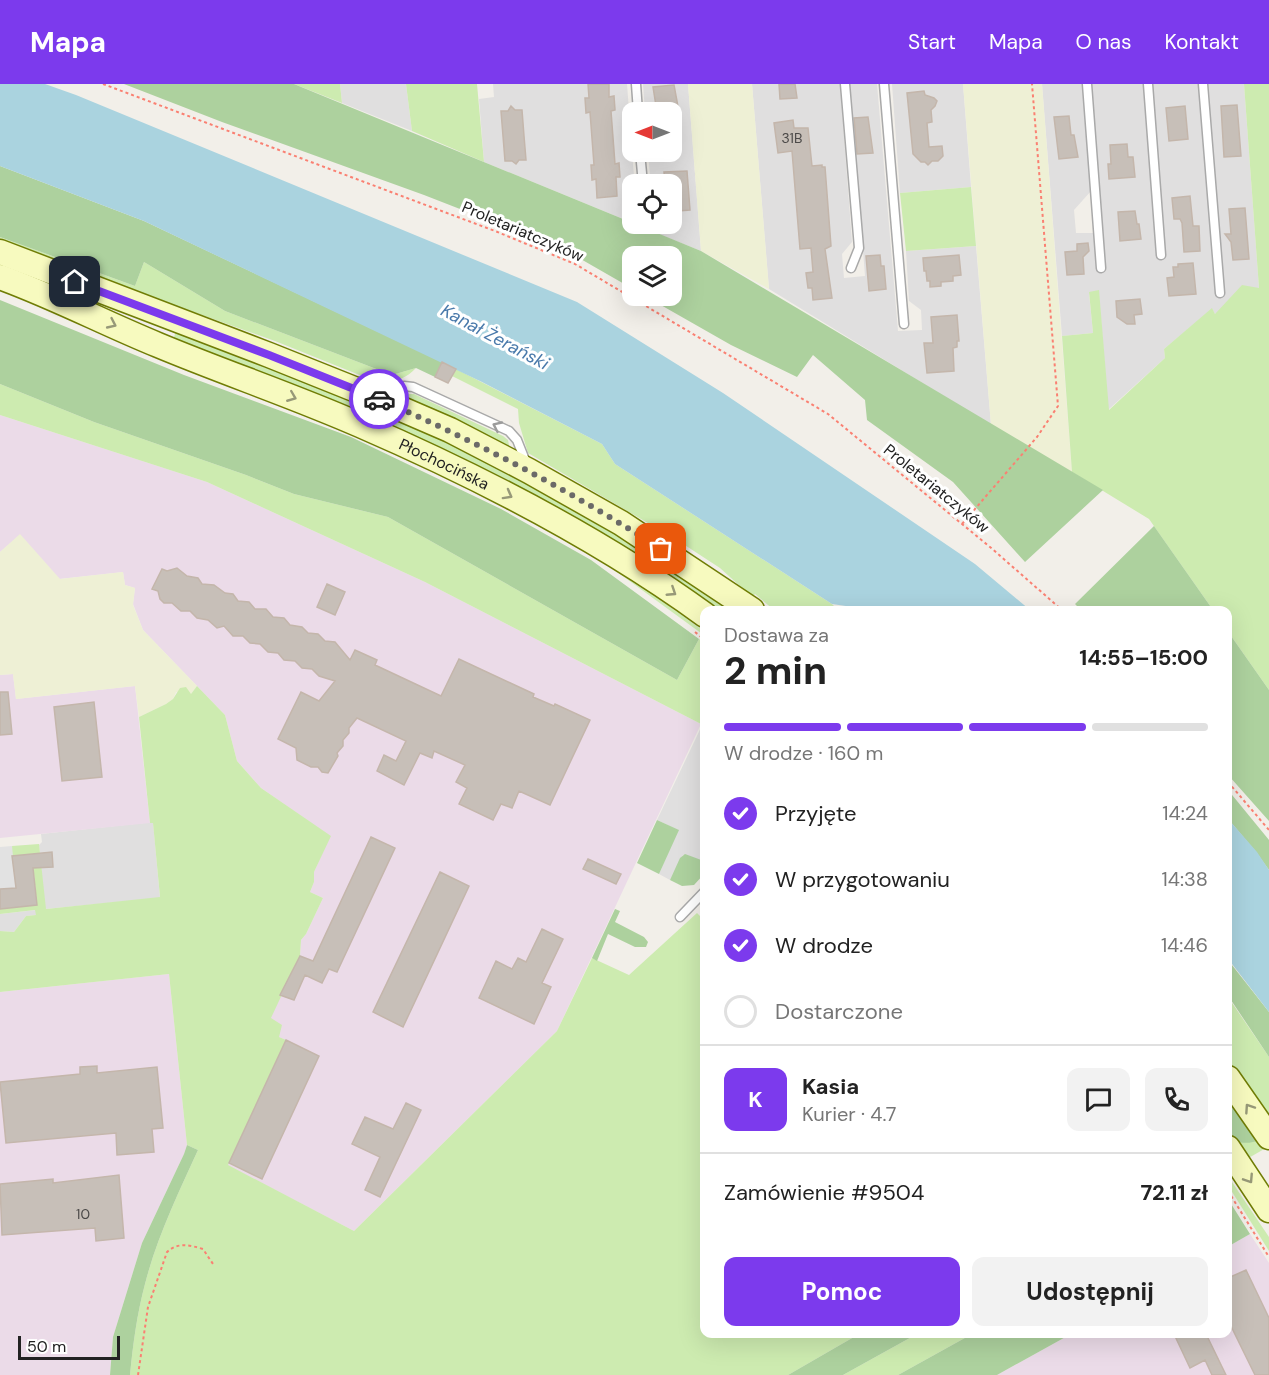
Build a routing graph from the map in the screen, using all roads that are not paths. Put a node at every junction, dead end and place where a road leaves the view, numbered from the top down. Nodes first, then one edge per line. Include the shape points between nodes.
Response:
1 (636, 84) edge
2 (845, 84) edge
3 (884, 84) edge
4 (1087, 84) edge
5 (1148, 84) edge
6 (1203, 84) edge
7 (637, 102) edge
8 (0, 252) edge
9 (1161, 255) dead end
10 (851, 268) dead end
11 (1101, 268) dead end
12 (0, 277) edge
13 (1220, 293) dead end
14 (904, 324) dead end
15 (746, 606) edge
16 (696, 620) edge
17 (700, 896) edge
18 (680, 917) dead end
19 (1232, 1084) edge
20 (1269, 1137) edge
21 (1232, 1154) edge
22 (1269, 1210) edge

1 - 7 lane
2 - 10 lane via 859,248
3 - 14 lane
4 - 11 lane
5 - 9 lane
6 - 13 lane
15 -> 8 main road, Płochocińska via 631,530 450,430
12 -> 16 main road, Płochocińska via 46,293 157,345 348,420 498,489 605,549
17 - 18 lane
20 -> 19 main road
21 -> 22 main road

